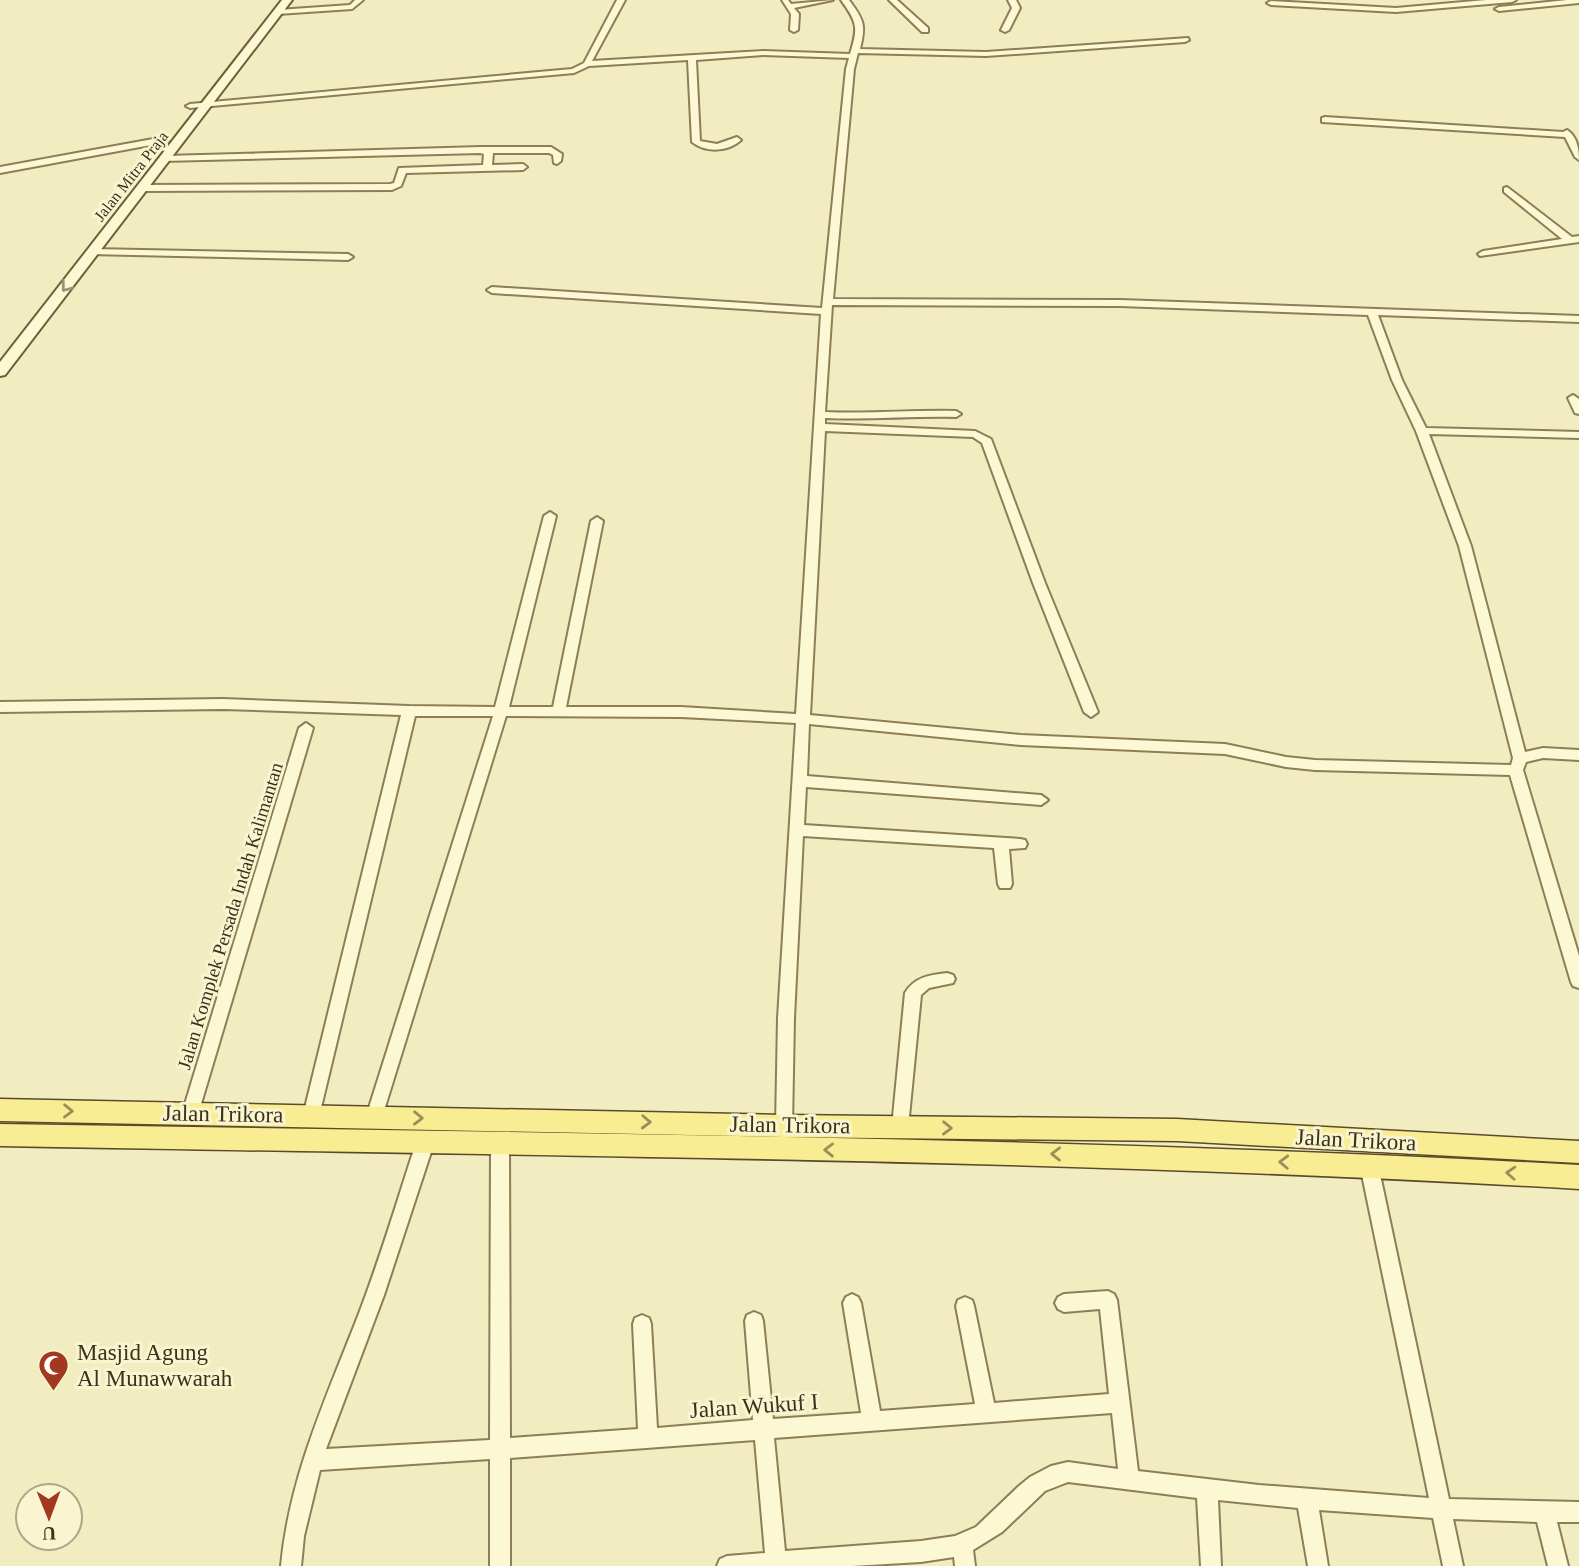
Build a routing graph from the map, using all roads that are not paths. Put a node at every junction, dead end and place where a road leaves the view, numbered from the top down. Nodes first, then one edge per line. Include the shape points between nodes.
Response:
1 (287, 0) edge
2 (359, 0) edge
3 (621, 0) edge
4 (829, 0) edge
5 (845, 0) edge
6 (893, 0) edge
7 (1012, 0) edge
8 (1386, 0) edge
9 (1579, 1) edge
10 (1402, 2) edge
11 (787, 3) edge
12 (1271, 4) dead end
13 (1511, 4) edge
14 (277, 6) edge
15 (1409, 10) junction
16 (794, 30) dead end
17 (925, 30) dead end
18 (1005, 30) dead end
19 (1185, 40) dead end
20 (854, 54) junction
21 (692, 58) junction
22 (587, 64) junction
23 (205, 104) junction
24 (190, 106) junction
25 (1325, 120) dead end
26 (164, 140) junction
27 (737, 140) dead end
28 (486, 151) junction
29 (408, 152) junction
30 (1579, 157) edge
31 (165, 159) junction
32 (556, 161) dead end
33 (523, 167) dead end
34 (487, 168) junction
35 (0, 170) edge
36 (402, 170) junction
37 (141, 188) junction
38 (1507, 190) dead end
39 (1574, 240) edge
40 (92, 252) junction
41 (1483, 254) dead end
42 (348, 257) dead end
43 (492, 290) dead end
44 (827, 306) junction
45 (1372, 311) junction
46 (1579, 319) edge
47 (0, 353) edge
48 (0, 372) edge
49 (1573, 398) dead end
50 (1579, 411) edge
51 (956, 414) dead end
52 (819, 421) junction
53 (1422, 430) junction
54 (1579, 435) edge
55 (550, 516) dead end
56 (597, 520) dead end
57 (0, 707) edge
58 (409, 711) junction
59 (500, 711) junction
60 (559, 711) junction
61 (1091, 712) dead end
62 (803, 719) junction
63 (306, 728) dead end
64 (1579, 755) edge
65 (1518, 764) junction
66 (800, 781) junction
67 (1041, 800) dead end
68 (798, 830) junction
69 (1001, 843) junction
70 (1020, 844) dead end
71 (1005, 884) dead end
72 (947, 979) dead end
73 (1579, 982) edge
74 (0, 1110) edge
75 (26, 1111) junction
76 (190, 1114) junction
77 (311, 1116) junction
78 (373, 1117) junction
79 (784, 1126) junction
80 (900, 1127) junction
81 (7, 1136) edge
82 (710, 1136) junction
83 (425, 1143) junction
84 (500, 1144) junction
85 (1579, 1152) edge
86 (1369, 1166) junction
87 (1579, 1177) edge
88 (852, 1303) dead end
89 (1064, 1303) dead end
90 (965, 1306) dead end
91 (754, 1321) dead end
92 (642, 1324) dead end
93 (1120, 1403) junction
94 (986, 1412) junction
95 (872, 1422) junction
96 (765, 1429) junction
97 (648, 1438) junction
98 (498, 1449) junction
99 (314, 1460) junction
100 (1129, 1479) junction
101 (1207, 1489) junction
102 (1307, 1499) junction
103 (1441, 1509) junction
104 (1579, 1511) edge
105 (1545, 1512) junction
106 (962, 1543) junction
107 (776, 1562) junction
108 (831, 1562) edge
109 (291, 1566) edge
110 (500, 1566) edge
111 (727, 1566) edge
112 (965, 1566) edge
113 (1211, 1566) edge
114 (1318, 1566) edge
115 (1453, 1566) edge
116 (1558, 1566) edge

1 - 14 street, Jalan Mitra Praja
2 - 14 street via 352,7
3 - 22 street
4 - 11 street
5 - 20 street via 861,24
6 - 17 street
7 - 18 street via 1016,8
8 - 10 street
9 - 13 street
10 - 15 street
11 - 16 street via 795,14
12 - 15 street
13 - 15 street
13 - 15 street via 1419,17
14 - 23 street, Jalan Mitra Praja
14 - 24 street, Jalan Mitra Praja
19 - 20 street via 1007,54
20 - 21 street
20 - 44 street
21 - 22 street
21 - 27 street via 696,142 719,147
22 - 23 street via 553,74
23 - 24 street
23 - 31 street, Jalan Mitra Praja
24 - 26 street, Jalan Mitra Praja
25 - 30 street via 1567,134
26 - 35 street
26 - 47 street, Jalan Mitra Praja
28 - 29 street
28 - 32 street via 551,150 558,154
28 - 34 street
29 - 31 street
29 - 36 street
31 - 37 street, Jalan Mitra Praja
33 - 34 street
34 - 36 street
36 - 37 street via 398,184 391,187
37 - 40 street, Jalan Mitra Praja
38 - 39 street
39 - 41 street
40 - 42 street
40 -> 48 street, Jalan Mitra Praja
43 - 44 street
44 - 45 street via 1120,303
44 - 52 street
45 - 46 street
45 - 53 street via 1397,380
49 - 50 street
51 - 52 street
52 - 61 street via 975,434 987,441
52 - 62 street
53 - 54 street
53 - 65 street via 1465,546
55 - 59 street
56 - 60 street
57 - 58 street via 223,704
58 - 59 street
58 - 77 street
59 - 60 street
59 - 78 street
60 - 62 street
62 - 65 street via 1021,740 1225,749 1315,765
62 - 66 street
63 - 76 street, Jalan Komplek Persada Indah Kalimantan
64 - 65 street via 1543,753
65 - 73 street
66 - 67 street
66 - 68 street
68 - 69 street
68 - 79 street
69 - 70 street
69 - 71 street
72 - 80 street via 925,982 913,993
74 - 75 main road, Jalan Trikora
75 -> 76 main road, Jalan Trikora
75 - 81 main road
76 - 77 main road, Jalan Trikora
77 - 78 main road, Jalan Trikora
78 -> 82 main road, Jalan Trikora
79 - 80 main road, Jalan Trikora
79 - 82 main road, Jalan Trikora
80 -> 85 main road, Jalan Trikora via 1177,1130
81 - 83 main road, Jalan Trikora
82 - 84 main road, Jalan Trikora
86 -> 82 main road, Jalan Trikora
83 - 84 main road, Jalan Trikora
83 - 99 street
84 - 98 street
87 -> 86 main road, Jalan Trikora
86 - 103 street
88 - 95 street
89 - 93 street via 1108,1300
90 - 94 street
91 - 96 street
92 - 97 street
93 - 94 street, Jalan Wukuf I
93 - 100 street
94 - 95 street, Jalan Wukuf I
95 - 96 street, Jalan Wukuf I
96 - 97 street, Jalan Wukuf I
96 - 107 street
97 - 98 street, Jalan Wukuf I
98 - 99 street, Jalan Wukuf I
98 - 110 street
99 - 109 street
100 - 101 street
100 - 106 street via 1069,1472 1052,1475 1024,1493 986,1531
101 - 102 street
101 - 113 street
102 - 103 street
102 - 114 street
103 - 105 street
103 - 115 street
104 - 105 street
105 - 116 street
106 - 108 street
106 - 112 street
107 - 108 street
107 - 111 street

